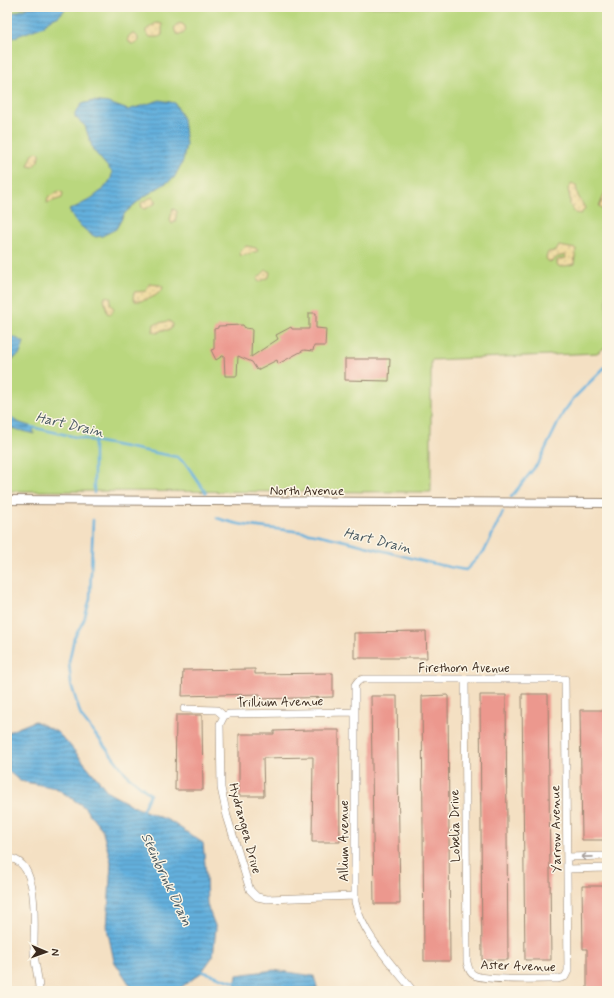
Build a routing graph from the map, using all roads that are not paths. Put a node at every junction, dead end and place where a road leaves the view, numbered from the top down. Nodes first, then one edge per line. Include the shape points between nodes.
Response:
1 (7, 500) edge
2 (607, 503) edge
3 (363, 679) joint
4 (465, 679) junction
5 (565, 679) joint
6 (184, 709) dead end
7 (355, 712) junction
8 (224, 716) junction
9 (607, 856) edge
10 (567, 857) junction
11 (7, 858) edge
12 (607, 868) edge
13 (567, 869) junction
14 (355, 896) junction
15 (471, 973) joint
16 (564, 977) joint
17 (38, 991) edge
18 (413, 991) edge

1 - 2 street, North Avenue
3 - 4 street, Firethorn Avenue
3 - 7 street, Allium Avenue via 355,685
4 - 5 street, Firethorn Avenue
4 - 15 street, Lobelia Drive via 467,962
5 - 10 street, Yarrow Avenue
6 - 8 street, Trillium Avenue via 217,710
7 - 8 street, Trillium Avenue
7 - 14 street, Allium Avenue
8 - 14 street, Hydrangea Drive via 220,724 221,788 250,890 257,897 267,899
9 -> 10 street
10 - 13 street, Yarrow Avenue
11 - 17 street via 12,858 26,868 31,881
12 - 13 street
13 - 16 street, Yarrow Avenue via 569,967
14 - 18 street, Allium Avenue via 358,915
15 - 16 street, Aster Avenue via 487,978

